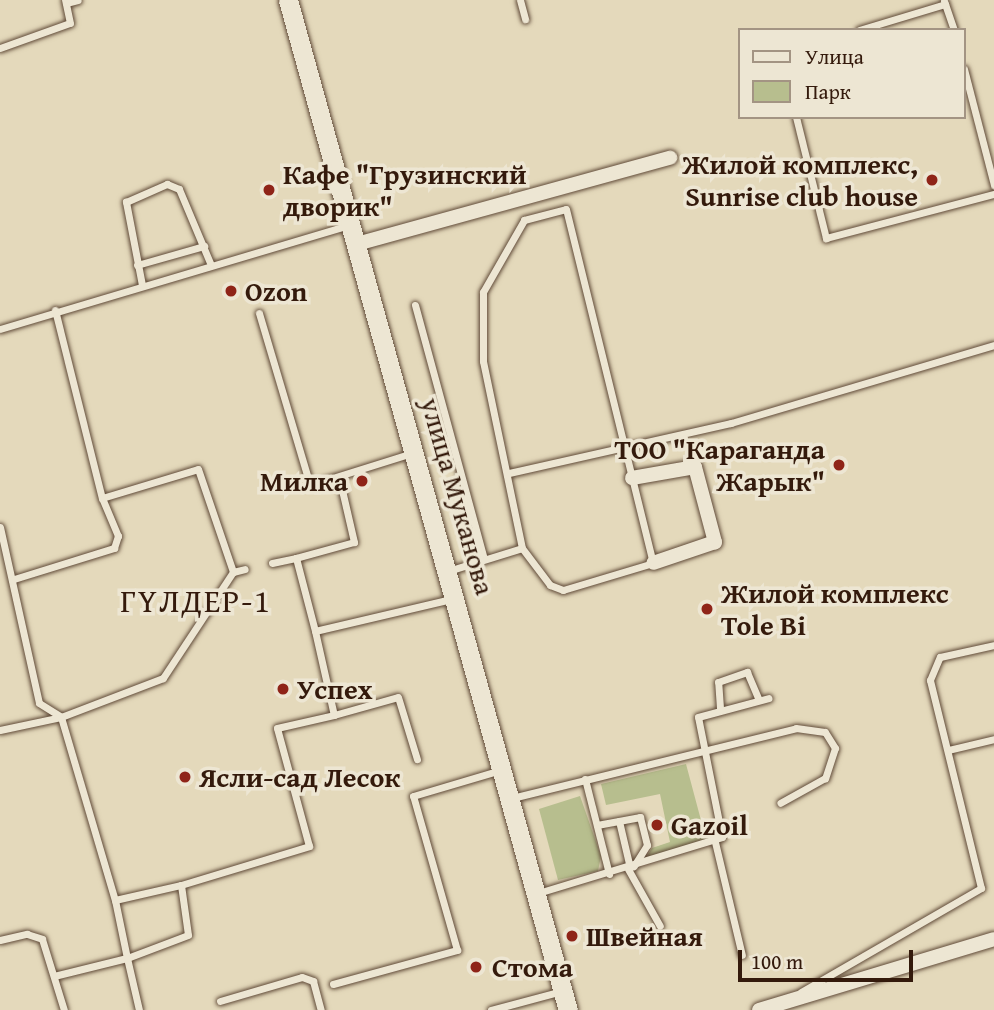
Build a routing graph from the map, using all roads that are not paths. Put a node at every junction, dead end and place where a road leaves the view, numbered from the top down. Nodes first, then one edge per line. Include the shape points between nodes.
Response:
1 (78, 0) edge
2 (288, 0) edge
3 (520, 0) edge
4 (65, 2) edge
5 (945, 2) edge
6 (525, 19) dead end
7 (865, 28) edge
8 (953, 28) edge
9 (0, 48) edge
10 (966, 77) edge
11 (796, 119) edge
12 (670, 158) dead end
13 (994, 185) edge
14 (994, 194) edge
15 (352, 224) junction
16 (357, 244) junction
17 (204, 246) junction
18 (137, 265) junction
19 (211, 265) junction
20 (142, 285) junction
21 (415, 305) dead end
22 (55, 310) junction
23 (259, 313) dead end
24 (0, 329) edge
25 (994, 345) edge
26 (624, 448) junction
27 (416, 452) junction
28 (509, 473) junction
29 (339, 477) junction
30 (632, 478) junction
31 (102, 498) junction
32 (0, 527) edge
33 (522, 548) junction
34 (296, 558) junction
35 (484, 559) junction
36 (272, 563) dead end
37 (653, 563) junction
38 (245, 569) dead end
39 (451, 570) junction
40 (233, 572) junction
41 (14, 579) junction
42 (459, 597) junction
43 (316, 631) junction
44 (994, 645) edge
45 (769, 698) dead end
46 (759, 701) junction
47 (720, 708) junction
48 (334, 715) junction
49 (61, 717) junction
50 (0, 730) edge
51 (994, 739) edge
52 (703, 749) junction
53 (948, 750) junction
54 (417, 759) dead end
55 (505, 769) junction
56 (585, 779) junction
57 (512, 799) junction
58 (780, 803) dead end
59 (619, 821) junction
60 (597, 825) junction
61 (715, 842) junction
62 (631, 868) junction
63 (610, 874) junction
64 (181, 885) junction
65 (537, 894) junction
66 (115, 900) junction
67 (660, 926) dead end
68 (994, 939) edge
69 (0, 940) edge
70 (742, 955) dead end
71 (127, 958) junction
72 (54, 976) junction
73 (333, 984) dead end
74 (563, 990) junction
75 (220, 1001) dead end
76 (778, 1007) edge
77 (64, 1010) edge
78 (139, 1010) edge
79 (321, 1010) edge
80 (491, 1010) edge
81 (568, 1010) edge
82 (759, 1010) edge

1 - 4 lane
2 - 15 main road, улица Муканова
3 - 6 lane
4 - 9 lane via 70,23
5 - 7 lane
5 - 8 lane
10 - 13 lane
11 - 14 lane via 826,238
12 - 16 street
15 - 16 main road, улица Муканова
15 - 19 lane
16 - 27 main road, улица Муканова
17 - 18 lane
17 - 18 lane via 178,189 167,184 126,202
17 - 19 lane
18 - 20 lane
19 - 20 lane
20 - 22 lane
21 - 35 lane
22 - 24 lane
22 - 31 lane
23 - 29 lane via 310,485
25 - 26 lane
26 - 28 lane
26 - 28 lane via 566,209 524,220 483,292 482,361
26 - 30 lane
27 - 29 lane
27 - 39 main road, улица Муканова
28 - 33 lane
29 - 34 lane via 354,542
30 - 37 lane
30 - 37 street via 695,467 715,542
31 - 40 lane via 198,469
31 - 41 lane via 118,536 114,548
32 - 41 lane
33 - 35 lane
33 - 37 lane via 550,585 563,590
34 - 36 lane
34 - 43 lane
35 - 39 lane
38 - 40 lane
39 - 42 main road, улица Муканова
40 - 49 lane via 173,670
41 - 49 lane via 39,703
42 - 43 lane
42 - 55 main road, улица Муканова
43 - 48 lane
44 - 53 lane via 940,657 933,667 930,680
45 - 46 lane
46 - 47 lane
46 - 47 lane via 747,672 718,682
47 - 52 lane via 698,717
48 - 54 lane via 398,697
48 - 64 lane via 277,728 309,846
49 - 50 lane
49 - 66 lane
51 - 53 lane
52 - 56 lane
52 - 58 lane via 796,727 825,732 835,748 825,778
52 - 61 lane via 724,828
53 - 76 lane via 981,888
55 - 57 main road, улица Муканова
55 - 73 lane via 413,796 457,950
56 - 57 lane
56 - 60 lane
57 - 65 main road, улица Муканова
59 - 60 lane
59 - 62 lane
59 - 62 lane via 640,817 647,845
60 - 63 lane
61 - 62 lane
61 - 70 lane
62 - 63 lane
62 - 67 lane
63 - 65 lane
64 - 66 lane
64 - 71 lane via 188,935
65 - 74 main road, улица Муканова
66 - 71 lane
68 - 76 street
69 - 72 lane via 27,934 42,939
71 - 72 lane
71 - 78 lane
72 - 77 lane
74 - 80 lane
74 - 81 main road, улица Муканова
75 - 79 lane via 302,977 313,981
76 - 82 street

